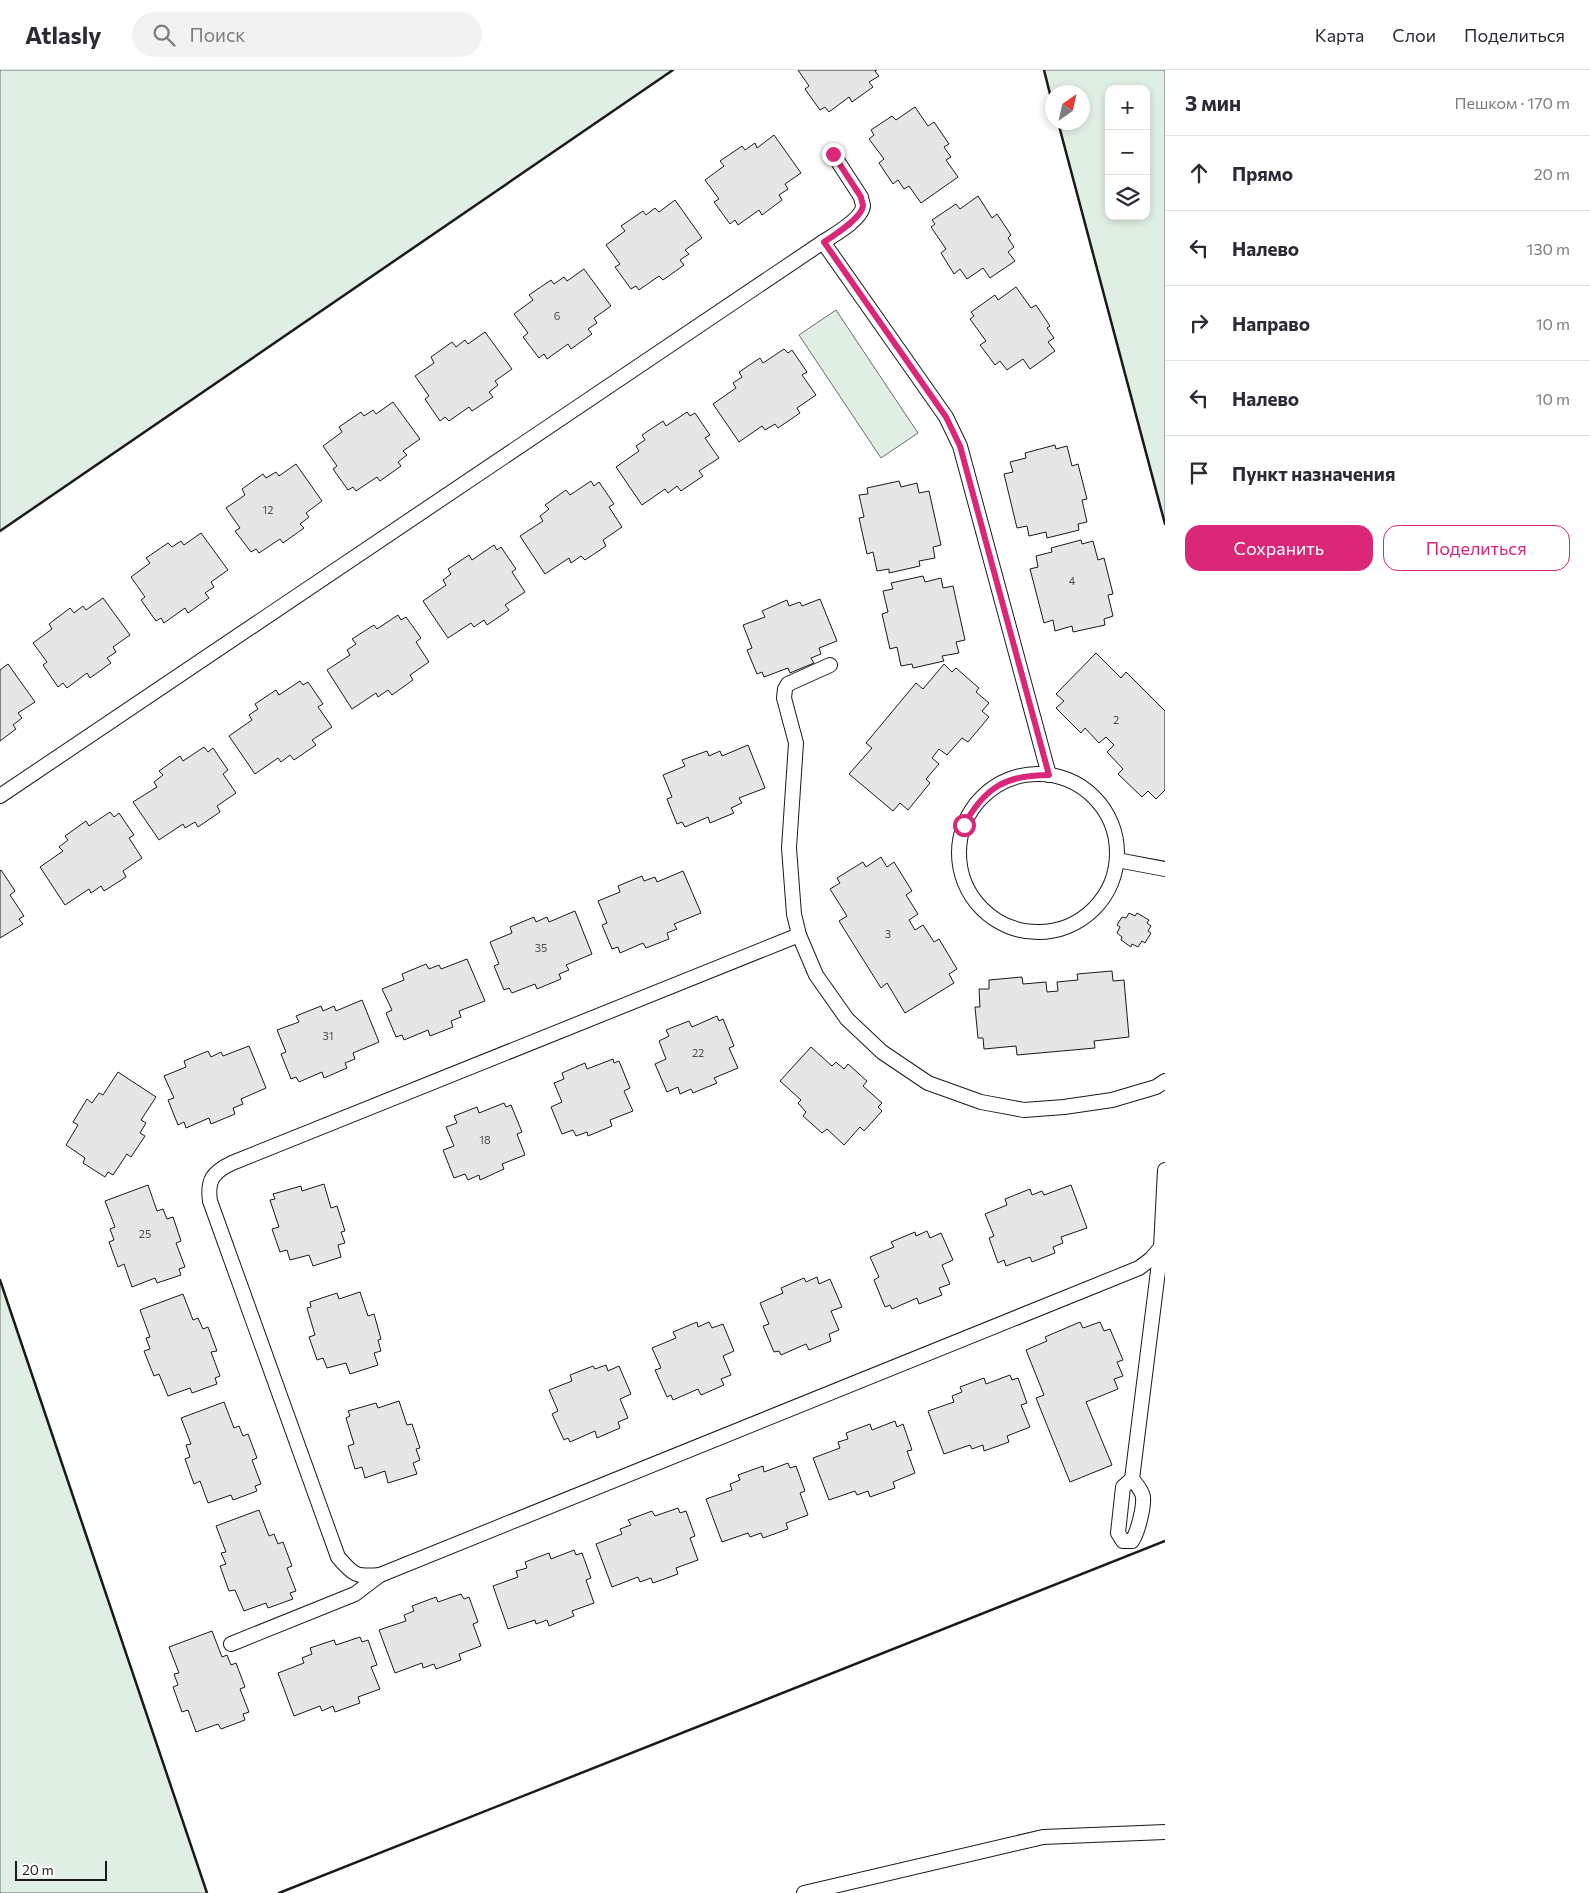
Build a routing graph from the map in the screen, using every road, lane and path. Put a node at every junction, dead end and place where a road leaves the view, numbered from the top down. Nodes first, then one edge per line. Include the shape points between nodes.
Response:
1 (833, 154) dead end
2 (824, 242) junction
3 (830, 665) dead end
4 (1049, 775) junction
5 (0, 796) edge
6 (1117, 860) junction
7 (1165, 869) edge
8 (799, 935) junction
9 (1165, 1081) edge
10 (1165, 1170) edge
11 (1161, 1247) junction
12 (1132, 1479) dead end
13 (380, 1575) junction
14 (231, 1644) dead end
15 (1165, 1832) edge
16 (804, 1893) edge

1 - 2 lane via 861,197 863,206 853,221
2 - 4 lane via 946,417 960,446
2 - 5 lane
3 - 8 lane via 788,684 785,689 784,698 796,743 789,848 794,914
4 - 6 lane via 1081,787 1102,807 1113,829
4 - 6 lane via 1026,775 1004,782 988,792 973,808 964,825 959,860 970,894 998,922 1016,930 1058,930 1077,923 1095,909 1110,887
6 - 7 lane
8 - 9 lane via 816,975 847,1019 882,1052 928,1083 981,1102 1024,1110 1112,1100 1156,1087
8 - 13 lane via 232,1163 212,1178 208,1189 210,1201 338,1558 348,1570 360,1577
10 - 11 lane
11 - 12 lane
11 - 13 lane via 1139,1268
13 - 14 lane via 355,1594
15 - 16 lane via 1043,1836

